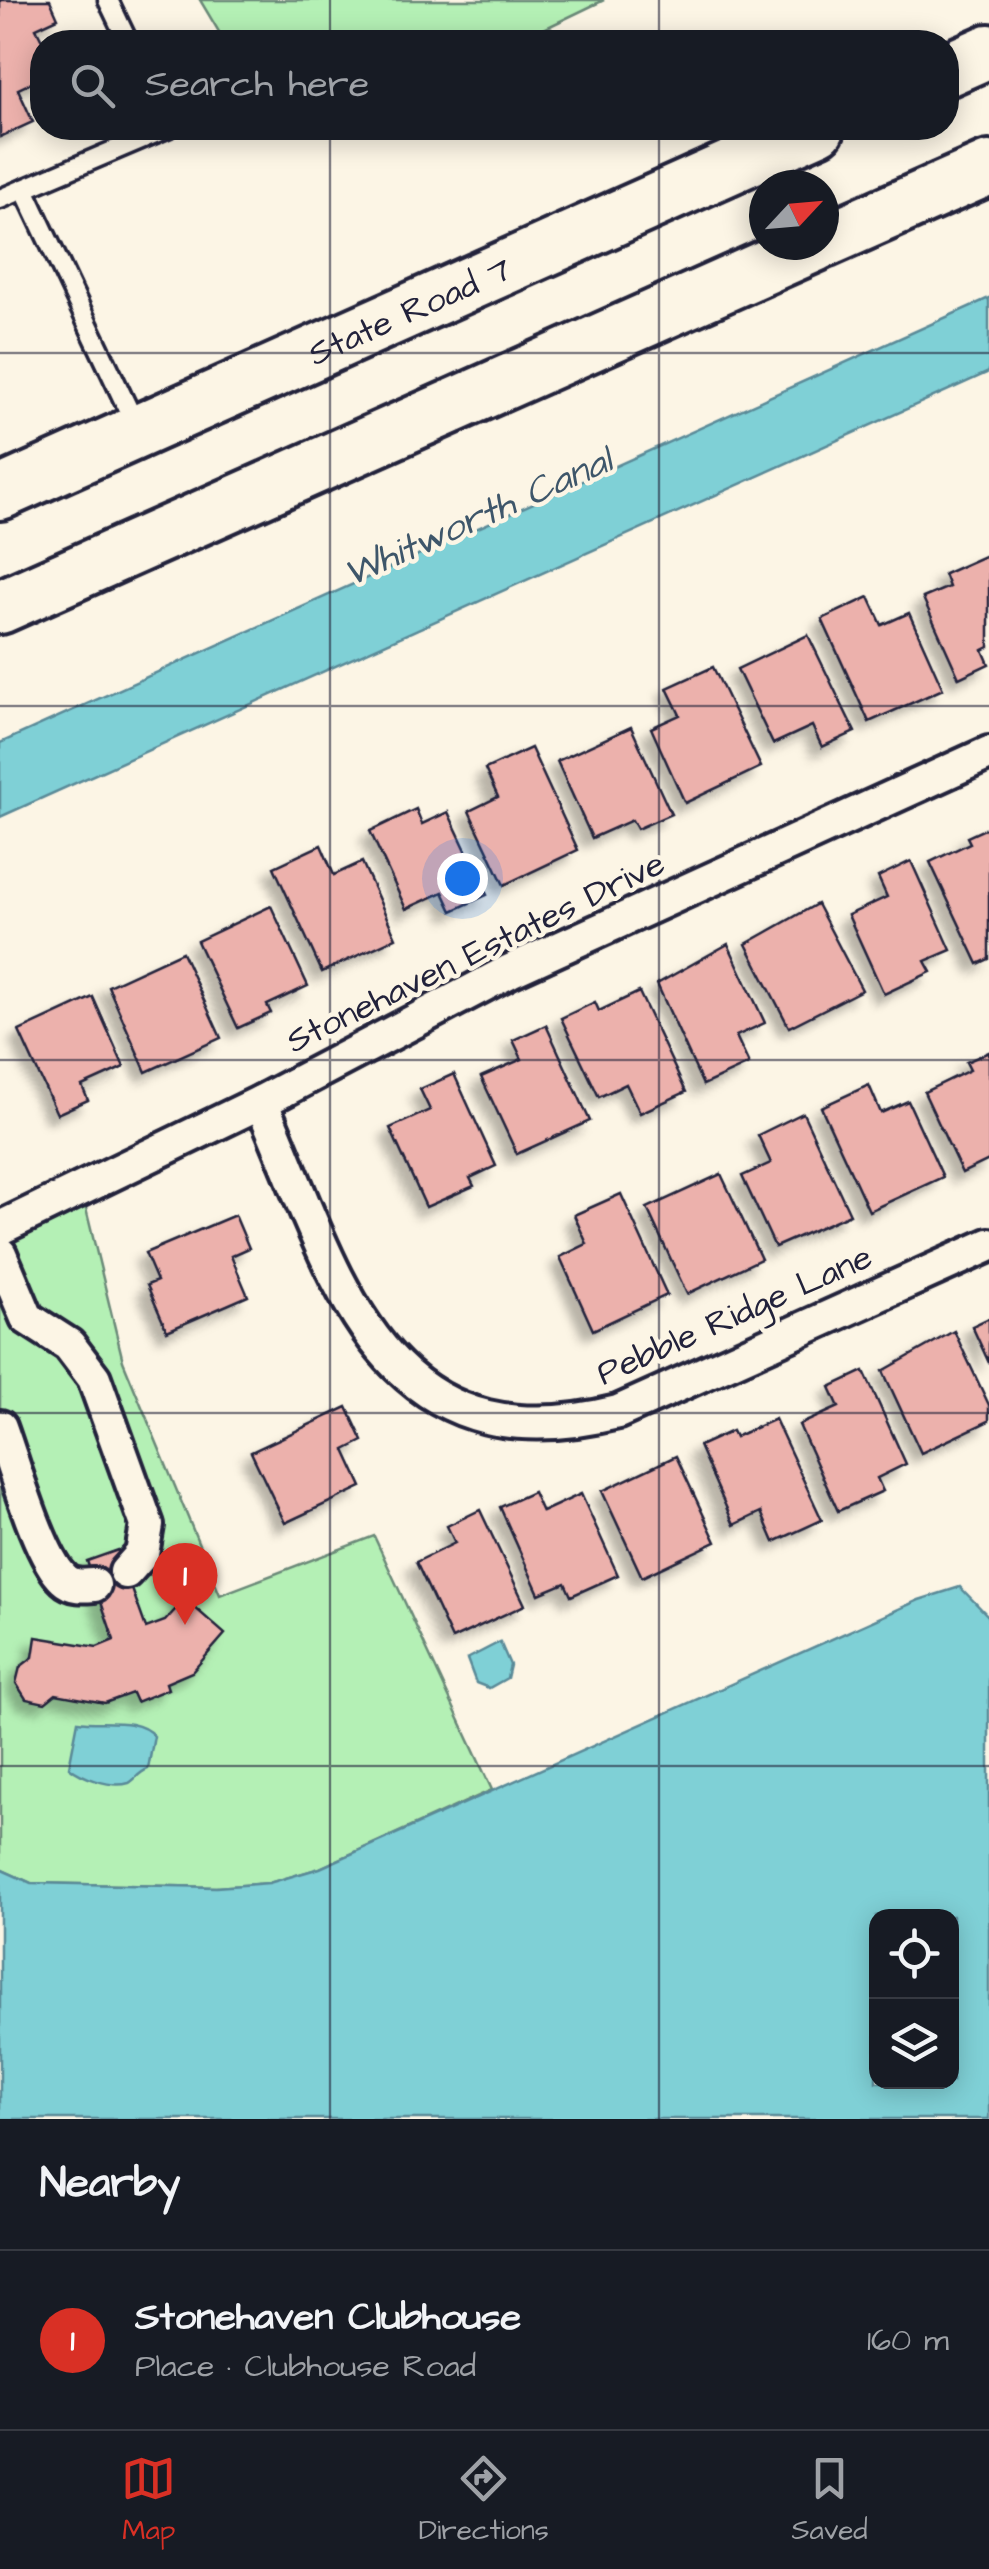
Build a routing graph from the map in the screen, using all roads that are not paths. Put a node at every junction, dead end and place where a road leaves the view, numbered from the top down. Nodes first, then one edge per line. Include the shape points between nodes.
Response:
1 (108, 0) edge
2 (122, 30) edge
3 (989, 51) edge
4 (959, 64) edge
5 (139, 140) edge
6 (791, 140) edge
7 (989, 168) edge
8 (24, 189) junction
9 (0, 199) edge
10 (839, 234) edge
11 (781, 260) edge
12 (140, 432) junction
13 (0, 493) edge
14 (0, 607) edge
15 (989, 753) edge
16 (261, 1102) junction
17 (0, 1228) edge
18 (989, 1246) edge
19 (0, 1254) edge
20 (14, 1323) edge
21 (0, 1427) edge
22 (126, 1572) dead end
23 (94, 1584) dead end

1 - 2 lane
3 - 4 main road
5 - 8 lane
6 - 12 main road, State Road 7
7 - 10 main road
8 - 9 lane
8 - 12 lane
11 - 14 main road
12 - 13 main road, State Road 7
15 - 16 street, Stonehaven Estates Drive via 510,971
16 - 17 street, Stonehaven Estates Drive
16 - 18 street, Pebble Ridge Lane via 357,1319 414,1382 492,1418 548,1424 618,1412
19 - 20 street
20 - 22 street via 68,1345 94,1378 146,1525 142,1554
21 - 23 street via 50,1559 65,1580

